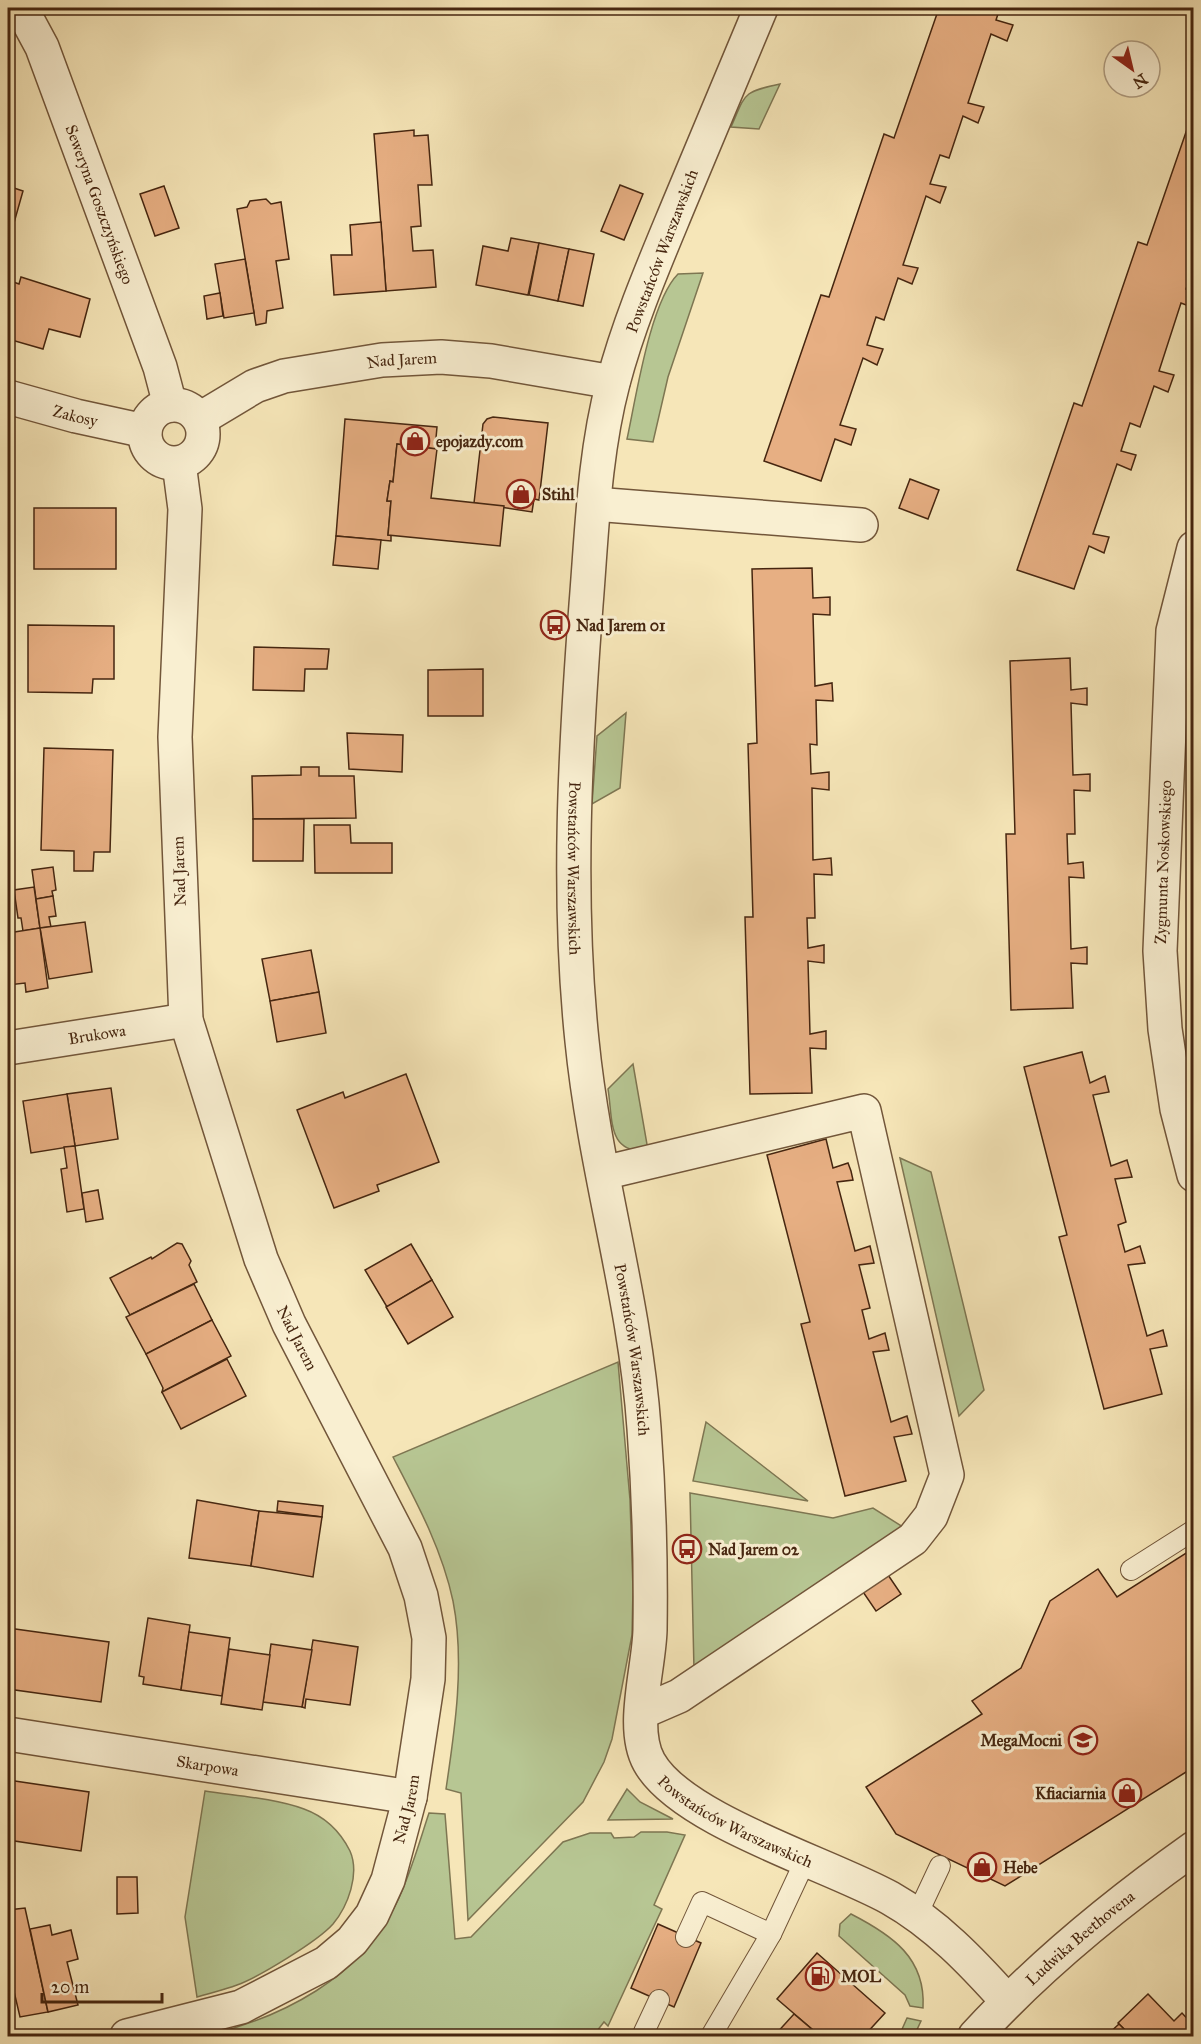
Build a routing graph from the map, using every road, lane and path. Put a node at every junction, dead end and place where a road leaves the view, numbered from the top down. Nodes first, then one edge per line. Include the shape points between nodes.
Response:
1 (21, 8) edge
2 (761, 8) edge
3 (613, 382) junction
4 (8, 397) edge
5 (170, 405) junction
6 (200, 419) junction
7 (145, 431) junction
8 (179, 463) junction
9 (594, 504) junction
10 (861, 525) dead end
11 (1194, 548) edge
12 (186, 1020) junction
13 (8, 1048) edge
14 (603, 1173) junction
15 (1194, 1175) edge
16 (1194, 1530) edge
17 (1131, 1570) dead end
18 (642, 1712) junction
19 (8, 1734) edge
20 (410, 1797) junction
21 (1194, 1848) edge
22 (806, 1858) junction
23 (940, 1866) dead end
24 (917, 1915) junction
25 (771, 1934) junction
26 (686, 1937) dead end
27 (659, 2000) dead end
28 (1007, 2001) junction
29 (127, 2037) edge
30 (649, 2037) edge
31 (711, 2037) edge
32 (975, 2037) edge

1 - 5 street, Seweryna Goszczyńskiego via 42,47 160,366
2 - 3 street, Powstańców Warszawskich via 652,268
3 - 6 street, Nad Jarem via 491,361 441,357 382,360 284,376 255,386
3 - 9 street, Powstańców Warszawskich
4 - 7 street, Zakosy
5 - 6 street via 182,405
5 - 7 street via 153,414
6 - 8 street via 202,444 197,453
7 - 8 street via 146,441 156,456
8 - 12 street, Nad Jarem via 185,509 175,737
9 - 10 street
9 - 14 street, Powstańców Warszawskich via 575,769 574,901 583,1048
11 - 15 street, Zygmunta Noskowskiego via 1173,631 1160,951 1177,1109
12 - 13 street, Brukowa
12 - 20 street, Nad Jarem via 261,1259 289,1324 405,1548 421,1596 429,1638 428,1678
14 - 18 street, Powstańców Warszawskich via 642,1401 651,1581
14 - 18 street via 864,1111 947,1475 931,1516 914,1539 679,1696
16 - 17 lane
18 - 22 street, Powstańców Warszawskich via 643,1750 674,1792 717,1818
19 - 20 street, Skarpowa
20 - 29 street, Nad Jarem via 388,1880 372,1915 326,1963 241,2007
21 - 28 street, Ludwika Beethovena via 1112,1909
22 - 24 street, Powstańców Warszawskich
22 - 25 lane
23 - 24 lane
24 - 28 street, Powstańców Warszawskich via 970,1961
25 - 26 lane via 702,1902
25 - 31 lane
27 - 30 lane via 644,2032
28 - 32 street, Ludwika Beethovena

